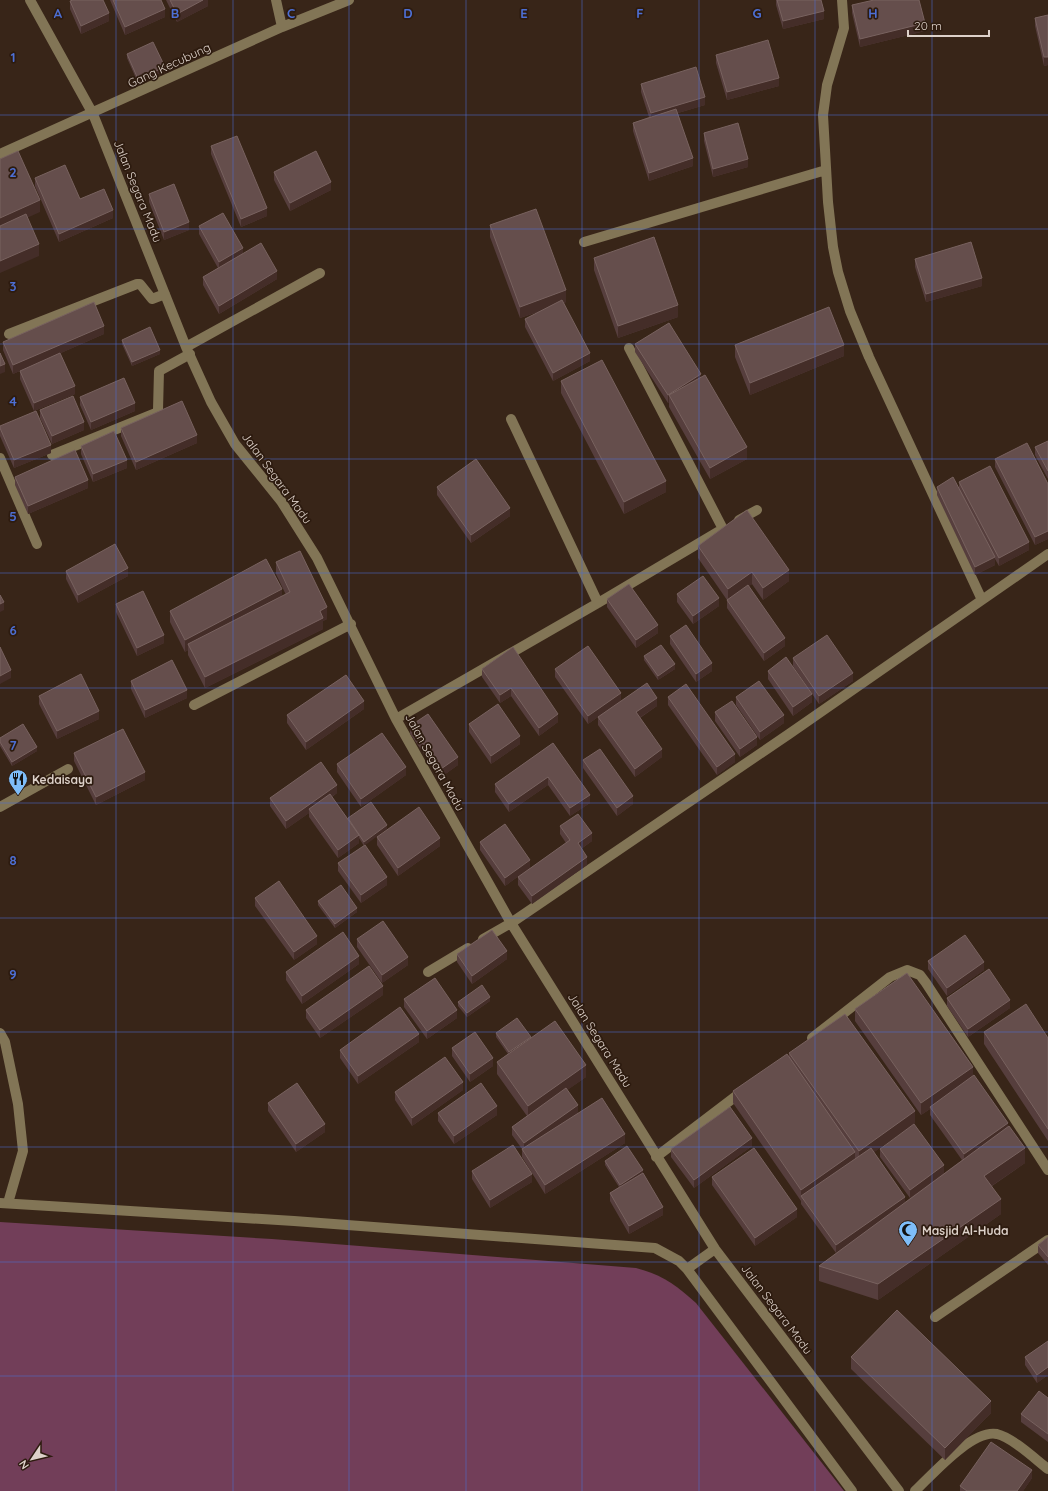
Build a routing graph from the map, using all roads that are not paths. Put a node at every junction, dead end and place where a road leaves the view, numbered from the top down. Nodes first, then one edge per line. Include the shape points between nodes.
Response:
1 (30, 0) edge
2 (276, 0) edge
3 (349, 0) edge
4 (842, 0) edge
5 (282, 28) junction
6 (93, 114) junction
7 (0, 154) edge
8 (826, 170) junction
9 (584, 242) dead end
10 (320, 273) dead end
11 (165, 294) junction
12 (9, 334) dead end
13 (628, 348) dead end
14 (188, 351) junction
15 (511, 419) dead end
16 (52, 456) edge
17 (0, 458) edge
18 (757, 510) dead end
19 (723, 529) junction
20 (37, 544) dead end
21 (1048, 554) edge
22 (982, 600) junction
23 (598, 603) junction
24 (351, 624) junction
25 (194, 705) dead end
26 (396, 719) junction
27 (68, 769) dead end
28 (0, 807) edge
29 (511, 923) junction
30 (428, 972) dead end
31 (0, 1033) edge
32 (802, 1045) edge
33 (751, 1084) edge
34 (656, 1157) junction
35 (1048, 1170) edge
36 (4, 1203) edge
37 (1048, 1240) edge
38 (715, 1249) junction
39 (687, 1269) junction
40 (935, 1317) dead end
41 (1048, 1469) edge
42 (852, 1491) edge
43 (899, 1491) edge
44 (915, 1491) edge

1 - 6 street, Jalan Segara Madu
2 - 5 street
3 - 5 street, Gang Kecubung
4 - 8 street via 844,28 824,100
5 - 6 street, Gang Kecubung
6 - 7 street, Gang Kecubung
6 - 11 street, Jalan Segara Madu
8 - 9 street
8 - 22 street via 833,247 850,311
10 - 14 street
11 - 12 street via 151,298 140,284 137,284
11 - 14 street, Jalan Segara Madu
13 - 19 street
14 - 16 street via 159,371 156,413
14 - 24 street, Jalan Segara Madu via 224,426 235,444 281,501 306,539
15 - 23 street
17 - 20 street
18 - 19 street
19 - 23 street
21 - 22 street
22 - 29 street
23 - 26 street
24 - 25 street
24 - 26 street, Jalan Segara Madu
26 - 29 street, Jalan Segara Madu
27 - 28 street
29 - 30 street
29 - 34 street, Jalan Segara Madu
31 - 36 street via 5,1042 18,1104 23,1151
32 - 35 street via 890,977 902,971 912,970 926,983
33 - 34 street
34 - 38 street, Jalan Segara Madu
36 - 39 street via 302,1221 655,1248
37 - 40 street
38 - 39 street
38 - 43 street, Jalan Segara Madu
39 - 42 street
41 - 44 street via 1010,1440 998,1434 984,1435 960,1448

